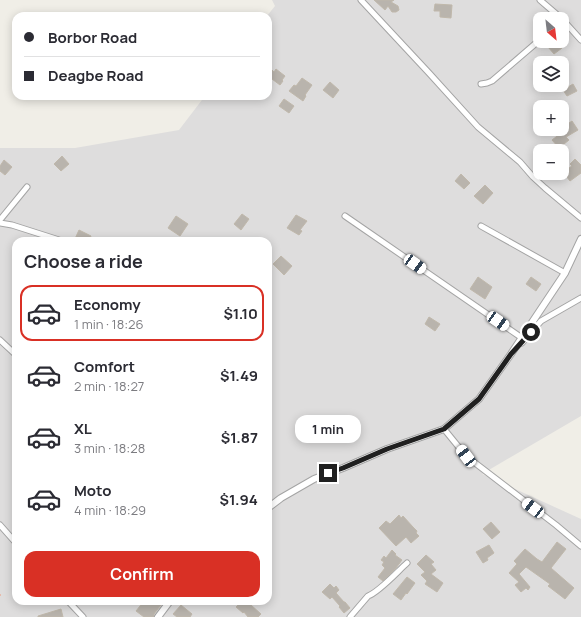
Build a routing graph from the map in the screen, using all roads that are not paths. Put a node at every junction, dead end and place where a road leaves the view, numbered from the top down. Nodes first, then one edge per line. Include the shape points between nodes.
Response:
1 (361, 0) edge
2 (540, 0) edge
3 (553, 12) edge
4 (569, 27) edge
5 (581, 40) edge
6 (533, 45) edge
7 (481, 84) dead end
8 (27, 187) dead end
9 (345, 216) dead end
10 (581, 218) edge
11 (0, 220) edge
12 (0, 224) edge
13 (482, 226) dead end
14 (50, 237) edge
15 (581, 239) edge
16 (565, 273) junction
17 (581, 298) edge
18 (522, 338) junction
19 (0, 340) edge
20 (12, 352) edge
21 (511, 354) junction
22 (444, 429) junction
23 (272, 505) edge
24 (0, 525) edge
25 (12, 538) edge
26 (581, 546) edge
27 (407, 563) dead end
28 (72, 605) edge
29 (167, 605) edge
30 (83, 617) edge
31 (158, 617) edge
32 (350, 617) edge

1 - 10 street via 478,127
2 - 3 street
4 - 5 street
6 - 7 street via 492,81
8 - 11 street
9 - 18 street
12 - 14 street via 12,225
13 - 16 street
15 - 16 street
16 - 18 street
17 - 21 street via 541,321
18 - 21 street
19 - 20 street
21 - 22 street via 479,399
22 - 23 street via 314,478
22 - 26 street via 466,456
24 - 25 street
27 - 32 street via 368,596
28 - 30 street
29 - 31 street

